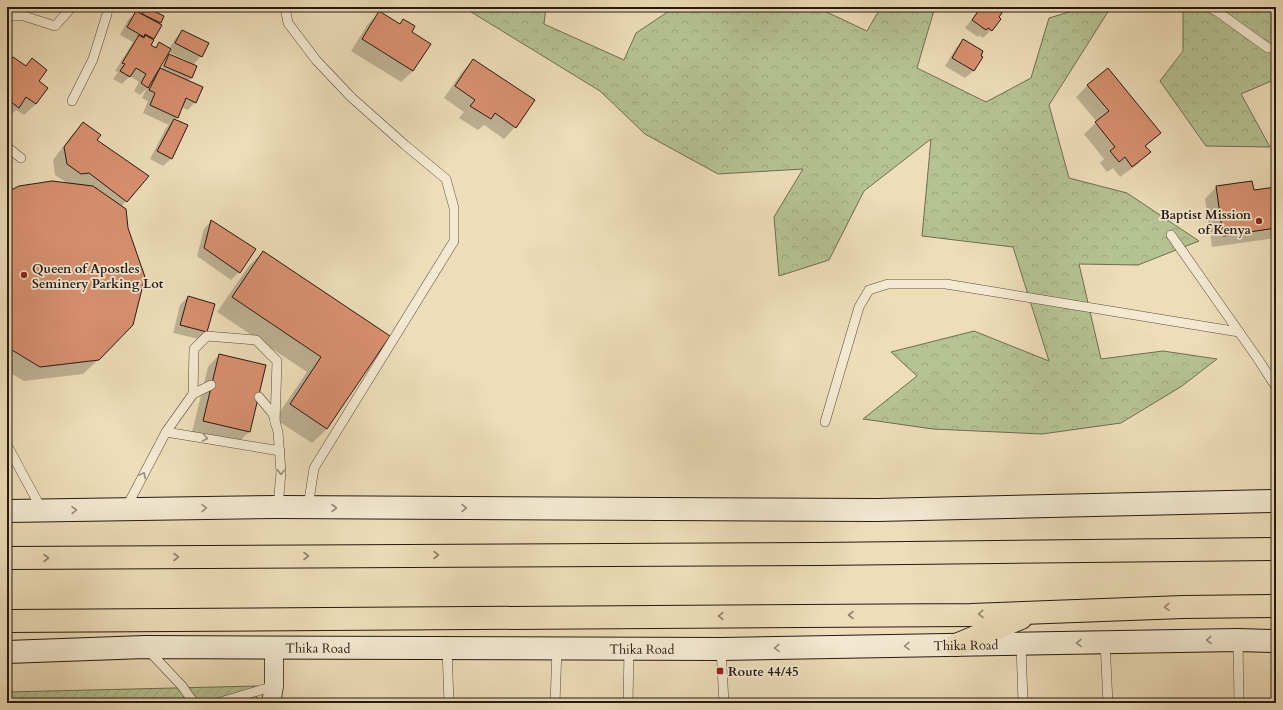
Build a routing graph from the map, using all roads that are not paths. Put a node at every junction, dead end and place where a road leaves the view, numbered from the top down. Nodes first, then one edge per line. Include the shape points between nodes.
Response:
1 (72, 7) edge
2 (108, 7) edge
3 (285, 7) edge
4 (1207, 7) edge
5 (7, 16) edge
6 (1276, 48) edge
7 (72, 101) dead end
8 (7, 147) edge
9 (20, 158) dead end
10 (1171, 235) dead end
11 (1239, 332) junction
12 (211, 385) dead end
13 (1276, 387) edge
14 (192, 394) junction
15 (258, 397) dead end
16 (825, 422) dead end
17 (275, 423) junction
18 (166, 432) junction
19 (7, 446) edge
20 (280, 451) junction
21 (1276, 501) edge
22 (278, 507) junction
23 (308, 507) junction
24 (125, 509) junction
25 (7, 511) edge
26 (43, 511) junction
27 (1276, 549) edge
28 (7, 558) edge
29 (1276, 606) edge
30 (1033, 612) junction
31 (7, 621) edge
32 (1238, 640) junction
33 (1276, 640) edge
34 (1105, 642) junction
35 (1021, 644) junction
36 (956, 645) junction
37 (145, 647) junction
38 (274, 648) junction
39 (447, 648) junction
40 (557, 648) junction
41 (629, 649) junction
42 (721, 649) junction
43 (7, 652) edge
44 (273, 694) edge
45 (194, 703) edge
46 (217, 703) edge
47 (449, 703) edge
48 (555, 703) edge
49 (628, 703) edge
50 (724, 703) edge
51 (1023, 703) edge
52 (1108, 703) edge
53 (1239, 703) edge

1 - 5 lane via 56,26 24,16
2 - 7 lane via 93,59
3 - 23 lane via 288,23 316,60 351,97 446,179 454,208 454,241 314,468
4 - 6 lane via 1268,48
8 - 9 lane
10 - 11 lane
11 - 13 lane
11 - 16 lane via 946,284 888,284 869,290 859,307
12 - 14 lane
14 - 17 lane via 194,349 207,336 256,340 277,361
14 - 18 lane
15 - 17 lane via 273,414
17 - 20 lane
18 -> 20 lane
24 -> 18 lane
19 - 26 lane
20 -> 22 lane
23 -> 21 main road via 877,510
22 - 23 main road
24 -> 22 main road
26 -> 24 main road
25 - 26 main road
28 -> 27 highway
29 -> 30 highway
30 -> 31 highway via 963,615
30 - 36 highway
32 - 33 main road, Thika Road
32 -> 34 main road, Thika Road
32 - 53 lane
34 -> 35 main road, Thika Road
34 - 52 lane
35 - 36 main road, Thika Road
35 - 51 lane
36 -> 42 main road, Thika Road
37 - 38 main road, Thika Road
37 - 43 main road, Thika Road
37 - 45 lane via 182,686
38 - 39 main road, Thika Road
38 - 44 street
39 - 40 main road, Thika Road
39 - 47 lane
40 - 41 main road, Thika Road
40 - 48 lane
41 - 42 main road, Thika Road
41 - 49 lane
42 - 50 lane
44 - 46 lane

